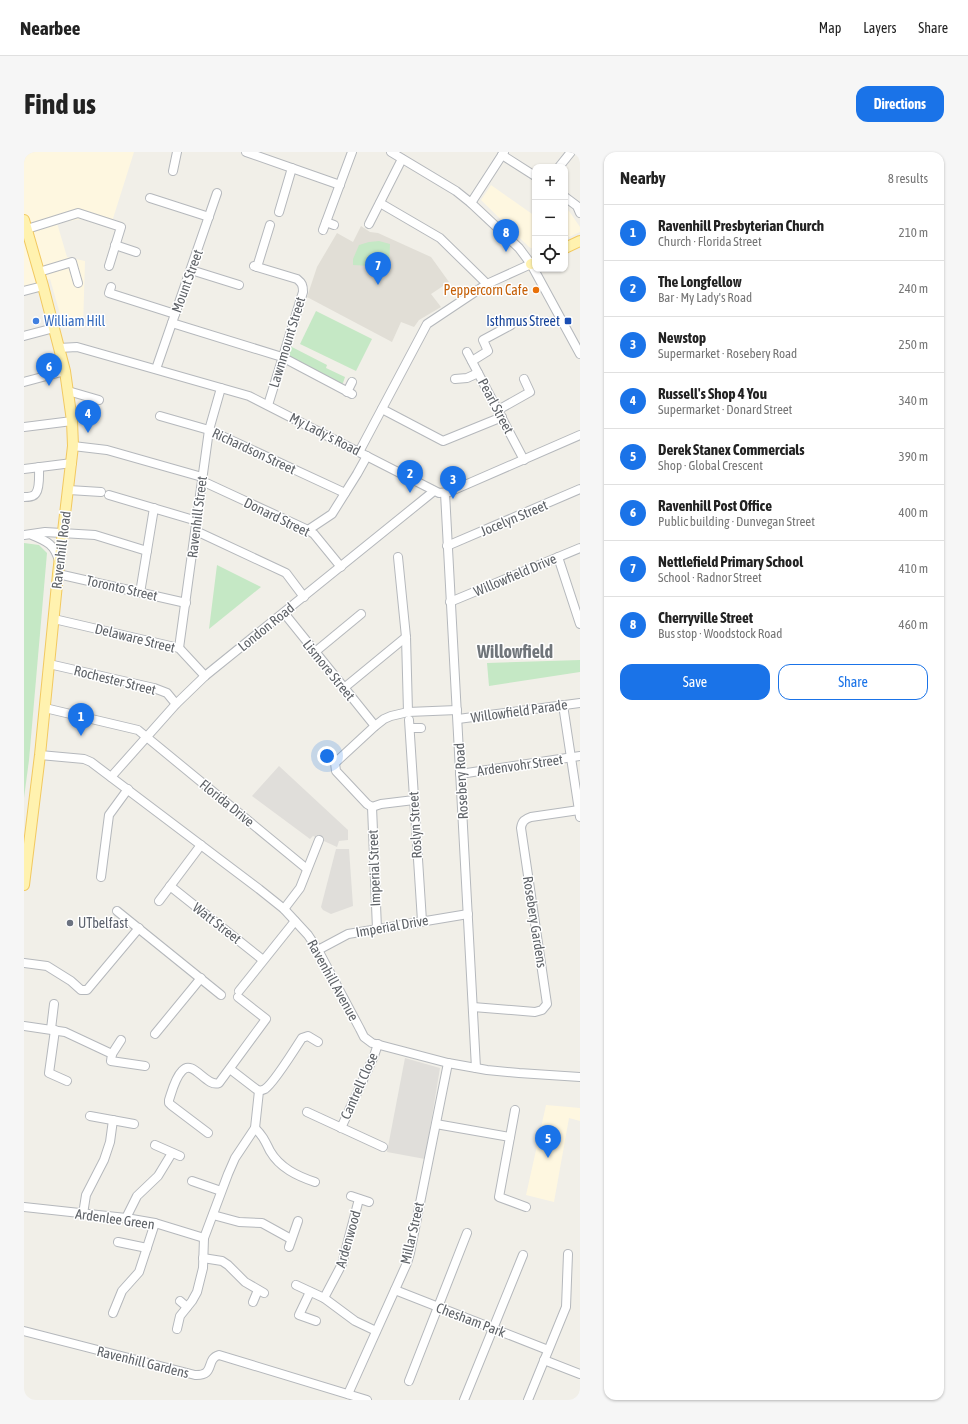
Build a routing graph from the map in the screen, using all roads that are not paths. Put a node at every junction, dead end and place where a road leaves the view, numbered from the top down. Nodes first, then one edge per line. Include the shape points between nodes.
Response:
1 (177, 152) edge
2 (246, 152) edge
3 (352, 152) edge
4 (391, 152) edge
5 (571, 152) edge
6 (503, 154) edge
7 (402, 159) junction
8 (561, 164) edge
9 (292, 168) junction
10 (172, 171) dead end
11 (532, 174) edge
12 (340, 185) junction
13 (217, 194) dead end
14 (150, 198) dead end
15 (568, 199) edge
16 (380, 203) junction
17 (471, 203) junction
18 (279, 212) dead end
19 (580, 213) edge
20 (209, 217) junction
21 (25, 224) edge
22 (369, 224) dead end
23 (270, 225) dead end
24 (327, 226) dead end
25 (580, 241) edge
26 (115, 245) junction
27 (568, 247) edge
28 (136, 252) dead end
29 (532, 262) edge
30 (532, 263) edge
31 (109, 266) dead end
32 (191, 270) junction
33 (39, 272) junction
34 (538, 272) edge
35 (78, 283) dead end
36 (487, 284) junction
37 (238, 285) dead end
38 (43, 286) junction
39 (111, 287) dead end
40 (24, 291) edge
41 (175, 314) junction
42 (172, 323) junction
43 (511, 325) dead end
44 (54, 328) junction
45 (24, 336) edge
46 (59, 348) junction
47 (467, 352) dead end
48 (580, 352) edge
49 (282, 357) junction
50 (472, 361) junction
51 (156, 369) junction
52 (65, 371) junction
53 (478, 373) junction
54 (455, 379) dead end
55 (524, 379) dead end
56 (24, 382) edge
57 (352, 382) dead end
58 (221, 388) junction
59 (68, 391) junction
60 (99, 400) dead end
61 (268, 405) junction
62 (382, 409) junction
63 (500, 414) junction
64 (160, 416) dead end
65 (72, 421) junction
66 (24, 427) edge
67 (209, 430) junction
68 (580, 435) edge
69 (73, 446) junction
70 (363, 454) junction
71 (524, 460) junction
72 (72, 463) junction
73 (39, 467) junction
74 (24, 469) edge
75 (202, 479) junction
76 (580, 489) edge
77 (69, 490) junction
78 (434, 491) junction
79 (345, 492) junction
80 (444, 493) junction
81 (24, 497) edge
82 (154, 508) junction
83 (197, 521) junction
84 (308, 530) junction
85 (196, 531) junction
86 (64, 532) junction
87 (27, 535) edge
88 (448, 546) junction
89 (580, 548) edge
90 (147, 551) junction
91 (398, 557) dead end
92 (558, 557) junction
93 (59, 563) junction
94 (341, 567) junction
95 (58, 574) junction
96 (140, 593) junction
97 (304, 596) junction
98 (450, 602) junction
99 (186, 603) junction
100 (284, 613) junction
101 (361, 614) dead end
102 (54, 619) junction
103 (579, 619) edge
104 (406, 637) junction
105 (179, 648) junction
106 (315, 652) junction
107 (49, 664) junction
108 (205, 676) junction
109 (344, 688) junction
110 (580, 703) edge
111 (176, 704) junction
112 (564, 705) junction
113 (45, 708) junction
114 (457, 710) junction
115 (458, 719) junction
116 (409, 720) junction
117 (375, 726) junction
118 (421, 728) dead end
119 (146, 737) junction
120 (40, 755) junction
121 (576, 757) edge
122 (460, 774) junction
123 (111, 777) junction
124 (128, 789) junction
125 (414, 800) junction
126 (372, 807) junction
127 (579, 808) edge
128 (319, 840) dead end
129 (201, 845) junction
130 (307, 869) junction
131 (101, 877) dead end
132 (24, 885) edge
133 (170, 886) junction
134 (159, 901) dead end
135 (284, 909) junction
136 (117, 910) dead end
137 (468, 914) junction
138 (295, 921) junction
139 (422, 921) junction
140 (139, 928) junction
141 (377, 929) junction
142 (318, 950) junction
143 (263, 960) junction
144 (24, 963) edge
145 (201, 978) junction
146 (222, 995) dead end
147 (54, 1004) dead end
148 (473, 1007) junction
149 (24, 1026) edge
150 (53, 1030) junction
151 (155, 1034) dead end
152 (121, 1040) dead end
153 (318, 1042) dead end
154 (378, 1044) junction
155 (112, 1054) junction
156 (448, 1062) junction
157 (145, 1066) dead end
158 (476, 1068) junction
159 (230, 1069) junction
160 (580, 1077) edge
161 (67, 1081) dead end
162 (259, 1091) junction
163 (515, 1110) dead end
164 (307, 1112) dead end
165 (90, 1116) dead end
166 (113, 1120) junction
167 (134, 1124) dead end
168 (436, 1124) junction
169 (255, 1128) junction
170 (341, 1128) junction
171 (208, 1133) dead end
172 (510, 1137) junction
173 (155, 1145) dead end
174 (383, 1146) dead end
175 (192, 1181) dead end
176 (315, 1182) dead end
177 (221, 1191) junction
178 (351, 1196) dead end
179 (359, 1199) junction
180 (369, 1202) dead end
181 (24, 1207) edge
182 (526, 1207) dead end
183 (83, 1214) junction
184 (213, 1215) junction
185 (126, 1218) junction
186 (298, 1221) dead end
187 (155, 1223) junction
188 (467, 1233) dead end
189 (204, 1238) junction
190 (118, 1242) dead end
191 (147, 1248) junction
192 (568, 1254) dead end
193 (523, 1255) dead end
194 (203, 1258) junction
195 (296, 1285) dead end
196 (395, 1290) junction
197 (310, 1292) junction
198 (324, 1298) junction
199 (180, 1301) dead end
200 (253, 1302) dead end
201 (187, 1307) junction
202 (438, 1307) junction
203 (113, 1314) dead end
204 (316, 1321) dead end
205 (492, 1328) junction
206 (176, 1329) dead end
207 (24, 1331) edge
208 (376, 1331) junction
209 (548, 1350) junction
210 (544, 1360) junction
211 (580, 1374) edge
212 (409, 1381) dead end
213 (348, 1394) junction
214 (366, 1400) edge
215 (464, 1400) edge
216 (528, 1400) edge

1 - 10 street
2 - 9 street
3 - 12 street
4 - 7 street
5 - 8 street
6 - 11 street
6 - 17 street
7 - 16 street
7 - 17 street via 448,185
9 - 12 street
9 - 18 street
12 - 24 street
13 - 20 street, Mount Street
14 - 20 street
15 - 19 street via 577,206
16 - 22 street
16 - 36 street via 440,238
17 - 29 street
20 - 32 street, Mount Street
21 - 26 street via 78,213 121,227
21 - 33 main road, Ravenhill Road
23 - 49 street, Lawnmount Street via 256,266 297,279 303,287
25 - 27 main road
26 - 28 street
26 - 31 street
30 - 36 street
32 - 37 street
32 - 41 street, Mount Street
33 - 35 street via 72,262
33 - 38 main road, Ravenhill Road
34 - 48 street
36 - 62 street via 427,324
38 - 40 street
38 - 44 main road, Ravenhill Road
39 - 41 street via 109,292
41 - 42 street, Mount Street
42 - 49 street
42 - 51 street, Mount Street
43 - 50 street via 483,340 488,351
44 - 45 street
44 - 46 main road, Ravenhill Road
46 - 51 street, My Lady's Road via 77,347
46 - 52 main road, Ravenhill Road
47 - 50 street, Pearl Street
49 - 57 street via 350,393
49 - 61 street, Lawnmount Street
50 - 53 street, Pearl Street
51 - 58 street, My Lady's Road
52 - 56 street
52 - 59 main road, Ravenhill Road
53 - 54 street via 468,378
53 - 63 street, Pearl Street
55 - 63 street via 530,392
58 - 61 street, My Lady's Road via 249,396
58 - 67 street, Ravenhill Street
59 - 60 street
59 - 65 main road, Ravenhill Road
61 - 70 street, My Lady's Road
62 - 63 street via 443,441
62 - 70 street
63 - 71 street, Pearl Street
64 - 67 street, Richardson Street
65 - 66 street
65 - 69 main road, Ravenhill Road
67 - 75 street, Ravenhill Street
67 - 79 street, Richardson Street
68 - 71 street
69 - 72 main road, Ravenhill Road
69 - 75 street, Donard Street via 107,450
70 - 78 street, My Lady's Road
70 - 79 street
71 - 80 street
72 - 73 street
72 - 77 main road, Ravenhill Road
73 - 74 street
73 - 81 street via 36,493
75 - 83 street, Ravenhill Street
75 - 84 street, Donard Street
76 - 88 street, Jocelyn Street
77 - 82 street via 105,494
77 - 86 main road, Ravenhill Road
78 - 80 street, My Lady's Road
78 - 94 street, London Road
79 - 84 street via 332,514
80 - 88 street, Rosebery Road
82 - 83 street
82 - 90 street
83 - 85 street, Ravenhill Street
84 - 94 street, Donard Street
85 - 97 street via 286,573
85 - 99 street, Ravenhill Street
86 - 87 street
86 - 90 street via 95,535
86 - 93 main road, Ravenhill Road
87 - 93 street via 53,546
88 - 98 street, Rosebery Road
89 - 92 street, Willowfield Drive
90 - 96 street
91 - 104 street, Roslyn Street
92 - 98 street, Willowfield Drive
92 - 103 street
93 - 95 main road, Ravenhill Road
94 - 97 street, London Road
95 - 96 street, Toronto Street
95 - 102 main road, Ravenhill Road
96 - 99 street, Toronto Street
97 - 100 street, London Road
98 - 114 street, Rosebery Road
99 - 105 street, Ravenhill Street
100 - 106 street, Lismore Street
100 - 108 street, London Road
101 - 106 street
102 - 105 street, Delaware Street
102 - 107 main road, Ravenhill Road
104 - 109 street
104 - 116 street, Roslyn Street
105 - 108 street, Delaware Street
106 - 109 street, Lismore Street
107 - 111 street, Rochester Street via 154,688 167,693
107 - 113 main road, Ravenhill Road
108 - 111 street, London Road
109 - 117 street, Lismore Street
110 - 112 street, Willowfield Parade
111 - 119 street, London Road
112 - 115 street, Willowfield Parade
112 - 121 street
113 - 119 street, Florida Drive via 138,730
113 - 120 main road, Ravenhill Road
114 - 115 street, Rosebery Road
114 - 116 street
115 - 122 street, Rosebery Road
116 - 117 street via 391,716
116 - 118 street
116 - 125 street, Roslyn Street
117 - 126 street via 335,763 336,771
119 - 123 street, London Road
119 - 130 street, Florida Drive
120 - 123 street, Ravenhill Avenue via 84,759
120 - 132 main road, Ravenhill Road
121 - 122 street, Ardenvohr Street
121 - 127 street
122 - 137 street, Rosebery Road
123 - 124 street, Ravenhill Avenue
124 - 129 street, Ravenhill Avenue
124 - 131 street via 109,815
125 - 126 street
125 - 139 street, Roslyn Street
126 - 141 street, Imperial Street
127 - 148 street, Rosebery Gardens via 531,817 524,820 521,828 547,1004 542,1010 535,1012
128 - 130 street
129 - 133 street
129 - 135 street, Ravenhill Avenue
130 - 135 street via 299,891
133 - 134 street
133 - 143 street, Watt Street
135 - 138 street, Ravenhill Avenue
136 - 140 street
137 - 139 street, Imperial Drive
137 - 148 street, Rosebery Road
138 - 142 street, Ravenhill Avenue
138 - 143 street
139 - 141 street, Imperial Drive
140 - 144 street via 87,990 81,990 47,966
140 - 145 street
141 - 142 street, Imperial Drive via 348,934
142 - 154 street, Ravenhill Avenue via 364,1037
143 - 159 street via 238,994 266,1019
145 - 146 street
145 - 151 street
147 - 150 street
148 - 158 street, Rosebery Road
149 - 150 street
150 - 155 street via 72,1034
150 - 161 street via 49,1073
152 - 155 street
153 - 162 street via 308,1036 302,1038 270,1084
154 - 156 street, Ravenhill Avenue
154 - 170 street, Cantrell Close
155 - 157 street via 111,1062
156 - 158 street, Ravenhill Avenue
156 - 168 street, Millar Street
158 - 160 street, Ravenhill Avenue via 519,1074
159 - 162 street
159 - 171 street via 219,1083 214,1084 191,1068 184,1068 168,1100
162 - 169 street
163 - 172 street
164 - 170 street, Cantrell Close
165 - 166 street
166 - 167 street
166 - 183 street via 110,1142 86,1195
168 - 172 street
168 - 196 street, Millar Street via 410,1253
169 - 176 street via 283,1166 300,1177
169 - 177 street via 235,1158
170 - 174 street, Cantrell Close
172 - 182 street via 499,1197
173 - 185 street via 176,1154 137,1196
175 - 177 street
177 - 184 street
178 - 179 street, Ardenwood
179 - 180 street, Ardenwood
179 - 198 street, Ardenwood via 342,1264
181 - 183 street, Ardenlee Green
183 - 185 street, Ardenlee Green
184 - 186 street via 239,1222 262,1223 290,1243
184 - 189 street
185 - 187 street, Ardenlee Green
187 - 189 street, Ardenlee Green
187 - 191 street
188 - 202 street
189 - 194 street
190 - 191 street
191 - 203 street via 139,1272 122,1291
192 - 209 street via 566,1307
193 - 205 street
194 - 200 street via 222,1261 245,1282 261,1292
194 - 201 street via 197,1292
195 - 197 street
196 - 202 street, Chesham Park
196 - 208 street, Millar Street
197 - 198 street
197 - 204 street via 299,1315
198 - 208 street via 355,1321
199 - 201 street
201 - 206 street via 180,1316
202 - 205 street, Chesham Park
202 - 212 street
205 - 209 street, Chesham Park
205 - 215 street
207 - 213 street, Ravenhill Gardens via 196,1375 206,1373 218,1355
208 - 213 street, Millar Street
209 - 210 street
210 - 211 street
210 - 216 street
213 - 214 street, Ravenhill Gardens

